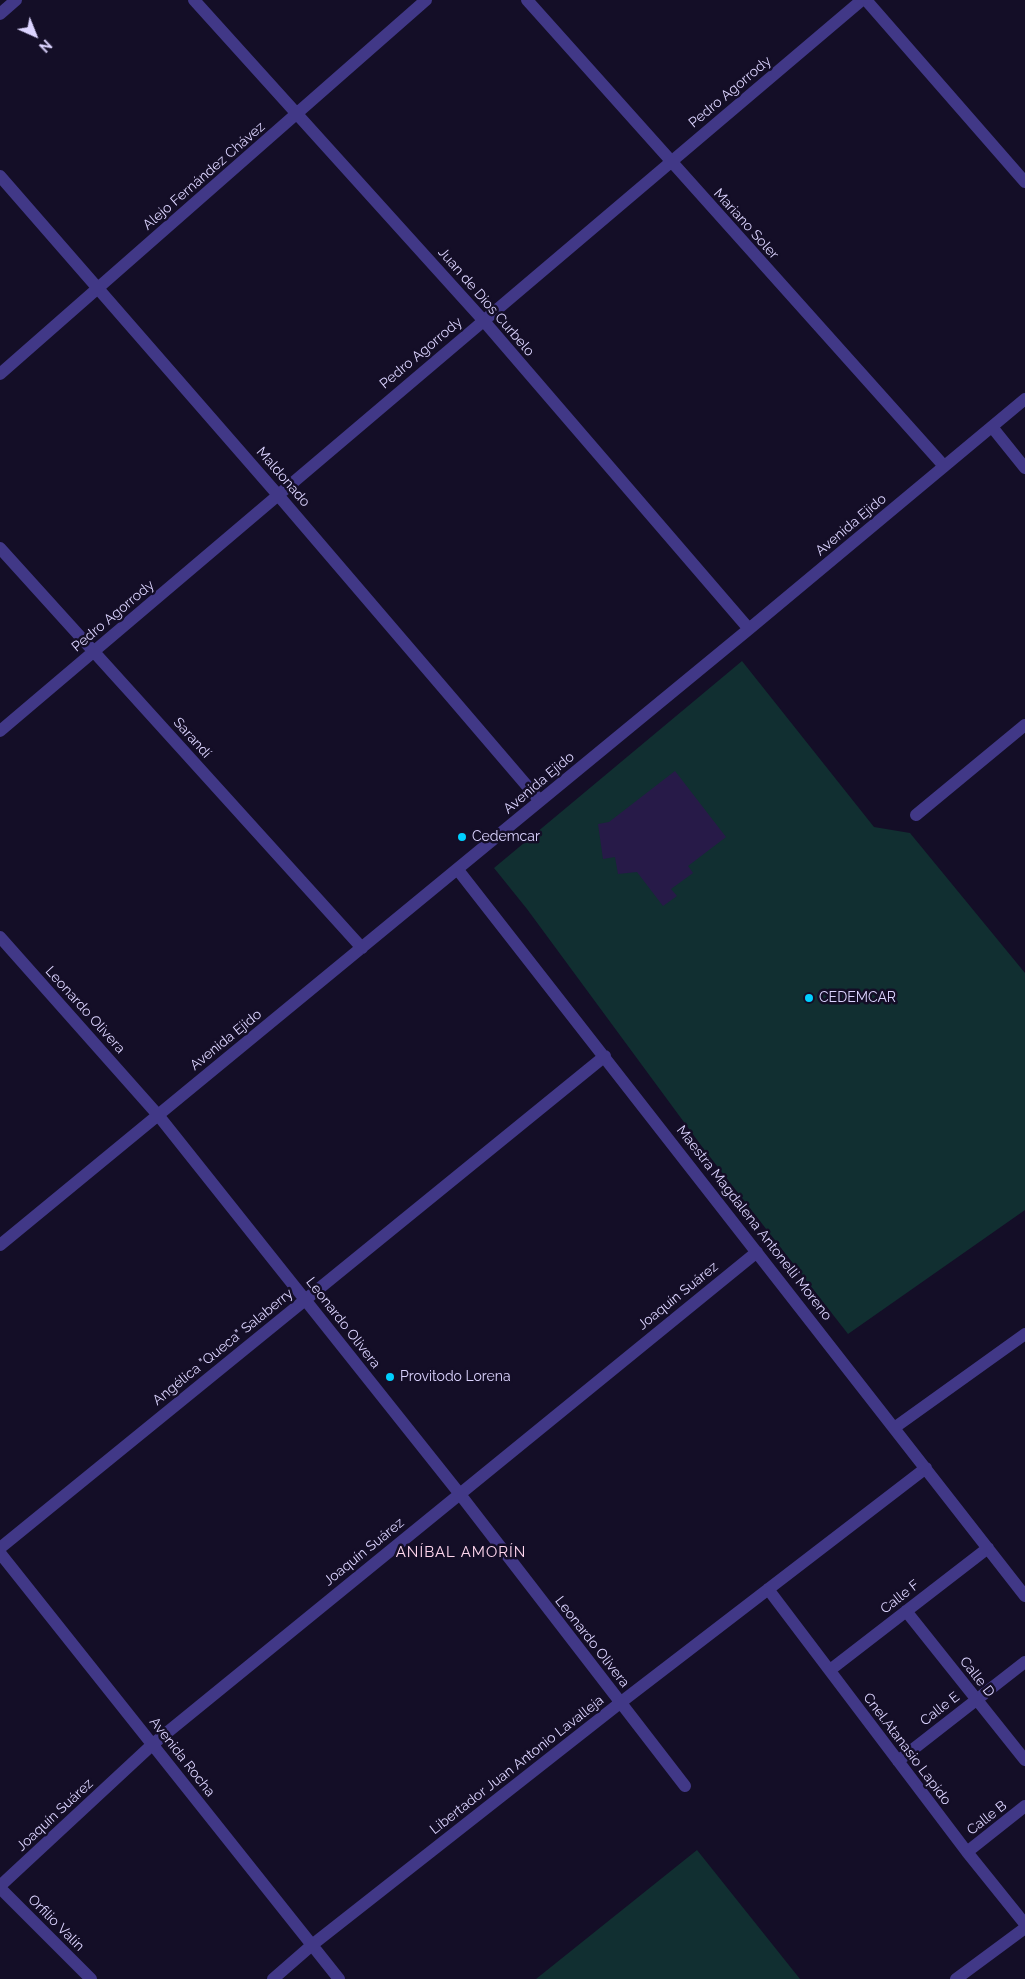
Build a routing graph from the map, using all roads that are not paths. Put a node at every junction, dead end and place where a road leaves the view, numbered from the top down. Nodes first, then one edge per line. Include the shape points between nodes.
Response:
1 (16, 0) edge
2 (194, 0) edge
3 (426, 0) edge
4 (527, 0) edge
5 (864, 0) edge
6 (0, 14) edge
7 (298, 114) junction
8 (671, 162) junction
9 (0, 176) edge
10 (1025, 182) edge
11 (98, 288) junction
12 (483, 320) junction
13 (0, 374) edge
14 (1025, 399) edge
15 (992, 427) junction
16 (944, 466) junction
17 (1025, 468) edge
18 (278, 494) junction
19 (0, 548) edge
20 (749, 629) junction
21 (94, 652) junction
22 (1025, 725) edge
23 (0, 731) edge
24 (540, 801) junction
25 (916, 815) dead end
26 (458, 870) junction
27 (0, 937) edge
28 (362, 948) junction
29 (605, 1056) junction
30 (158, 1115) junction
31 (0, 1245) edge
32 (757, 1252) junction
33 (305, 1300) junction
34 (1025, 1334) edge
35 (894, 1428) junction
36 (926, 1468) junction
37 (459, 1493) junction
38 (0, 1548) edge
39 (988, 1548) junction
40 (0, 1553) edge
41 (768, 1589) junction
42 (1025, 1596) edge
43 (906, 1611) junction
44 (1025, 1662) edge
45 (830, 1670) junction
46 (976, 1700) junction
47 (620, 1703) junction
48 (152, 1744) junction
49 (1025, 1760) edge
50 (898, 1761) junction
51 (684, 1786) dead end
52 (1025, 1806) edge
53 (966, 1852) junction
54 (0, 1887) edge
55 (1025, 1924) edge
56 (1025, 1928) edge
57 (312, 1945) junction
58 (90, 1979) edge
59 (273, 1979) edge
60 (339, 1979) edge
61 (956, 1979) edge

1 - 6 street
2 - 7 street, Juan de Dios Curbelo
3 - 7 street, Alejo Fernández Chávez
4 - 8 street, Mariano Soler
5 - 8 street, Pedro Agorrody
5 - 10 street
7 - 11 street, Alejo Fernández Chávez
7 - 12 street, Juan de Dios Curbelo
8 - 12 street, Pedro Agorrody
8 - 16 street, Mariano Soler
9 - 11 street, Maldonado
11 - 13 street, Alejo Fernández Chávez
11 - 18 street, Maldonado
12 - 18 street, Pedro Agorrody
12 - 20 street, Juan de Dios Curbelo
14 - 15 street, Avenida Ejido
15 - 16 street, Avenida Ejido
15 - 17 street
16 - 20 street, Avenida Ejido
18 - 21 street, Pedro Agorrody
18 - 24 street, Maldonado
19 - 21 street, Sarandí
20 - 24 street, Avenida Ejido
21 - 23 street, Pedro Agorrody
21 - 28 street, Sarandí
22 - 25 street
24 - 26 street, Avenida Ejido
26 - 28 street, Avenida Ejido
26 - 29 street, Maestra Magdalena Antonelli Moreno
27 - 30 street, Leonardo Olivera
28 - 30 street, Avenida Ejido
29 - 32 street, Maestra Magdalena Antonelli Moreno
29 - 33 street, Angélica "Queca" Salaberry
30 - 31 street, Avenida Ejido
30 - 33 street, Leonardo Olivera
32 - 35 street, Maestra Magdalena Antonelli Moreno
32 - 37 street, Joaquín Suárez
33 - 37 street, Leonardo Olivera
33 - 38 street, Angélica "Queca" Salaberry
34 - 35 street
35 - 36 street, Maestra Magdalena Antonelli Moreno
36 - 39 street, Maestra Magdalena Antonelli Moreno
36 - 41 street, Libertador Juan Antonio Lavalleja
37 - 47 street, Leonardo Olivera
37 - 48 street, Joaquín Suárez
39 - 42 street, Maestra Magdalena Antonelli Moreno
39 - 43 street, Calle F
40 - 48 street, Avenida Rocha
41 - 45 street, Cnel.Atanasio Lapido
41 - 47 street, Libertador Juan Antonio Lavalleja
43 - 45 street, Calle F
43 - 46 street, Calle D
44 - 46 street, Calle E
45 - 50 street, Cnel.Atanasio Lapido
46 - 49 street, Calle D
46 - 50 street, Calle E
47 - 51 street, Leonardo Olivera
47 - 57 street, Libertador Juan Antonio Lavalleja
48 - 54 street, Joaquín Suárez
48 - 57 street, Avenida Rocha
50 - 53 street, Cnel.Atanasio Lapido
52 - 53 street, Calle B
53 - 55 street, Cnel.Atanasio Lapido
54 - 58 street, Orfilio Valín
56 - 61 street
57 - 59 street, Libertador Juan Antonio Lavalleja
57 - 60 street, Avenida Rocha

